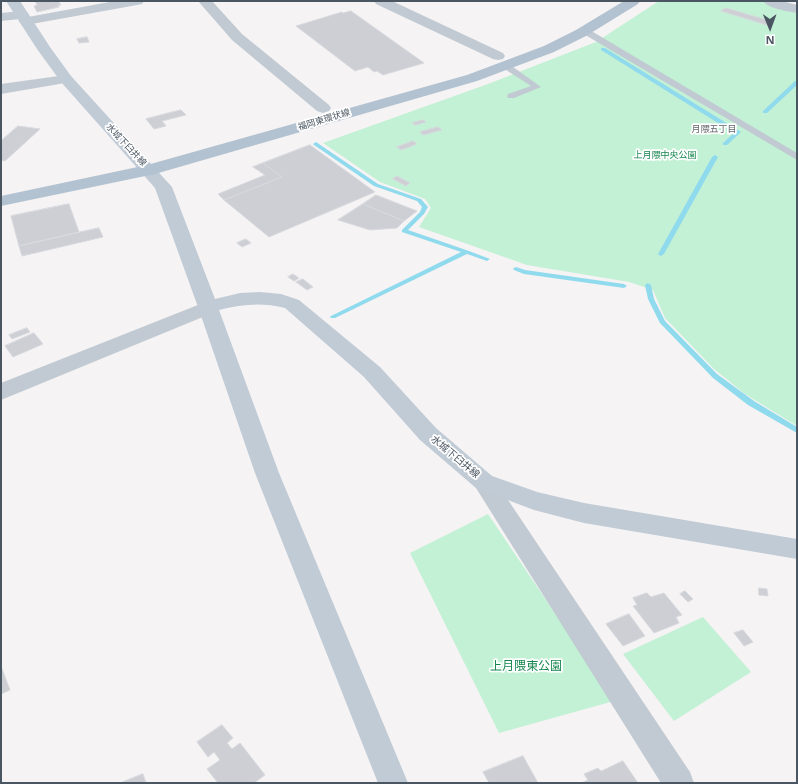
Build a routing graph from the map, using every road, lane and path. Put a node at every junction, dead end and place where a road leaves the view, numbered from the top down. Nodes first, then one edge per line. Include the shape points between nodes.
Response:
1 (137, 1) edge
2 (205, 1) edge
3 (381, 1) edge
4 (610, 1) edge
5 (634, 1) edge
6 (770, 1) edge
7 (797, 9) edge
8 (20, 13) edge
9 (1, 17) edge
10 (586, 31) junction
11 (502, 61) junction
12 (66, 79) junction
13 (1, 89) edge
14 (511, 96) dead end
15 (323, 108) junction
16 (797, 157) edge
17 (148, 159) junction
18 (1, 188) edge
19 (1, 202) edge
20 (208, 307) junction
21 (1, 392) edge
22 (484, 482) junction
23 (797, 549) edge
24 (393, 783) edge
25 (679, 783) edge

1 - 8 street
2 - 15 street via 237,37
3 - 11 street
4 - 11 main road, 福岡東環状線
5 - 10 main road, 福岡東環状線
6 - 7 street
8 - 9 street
8 - 12 main road, 水城下臼井線
10 - 11 main road, 福岡東環状線 via 549,49
10 - 16 lane
11 - 14 lane via 537,87
11 - 15 main road, 福岡東環状線
11 - 17 main road, 福岡東環状線 via 472,78 269,137
12 - 13 street
12 - 17 main road, 水城下臼井線
15 - 17 main road, 福岡東環状線
17 - 18 main road, 福岡東環状線
17 - 19 main road, 福岡東環状線
17 - 20 main road, 水城下臼井線 via 163,187
20 - 21 street
20 - 22 main road, 水城下臼井線 via 238,298 276,298 292,304 372,372 428,434
20 - 24 main road, 水城下臼井線 via 267,473
22 - 23 main road, 水城下臼井線 via 534,501 584,513
22 - 25 street

